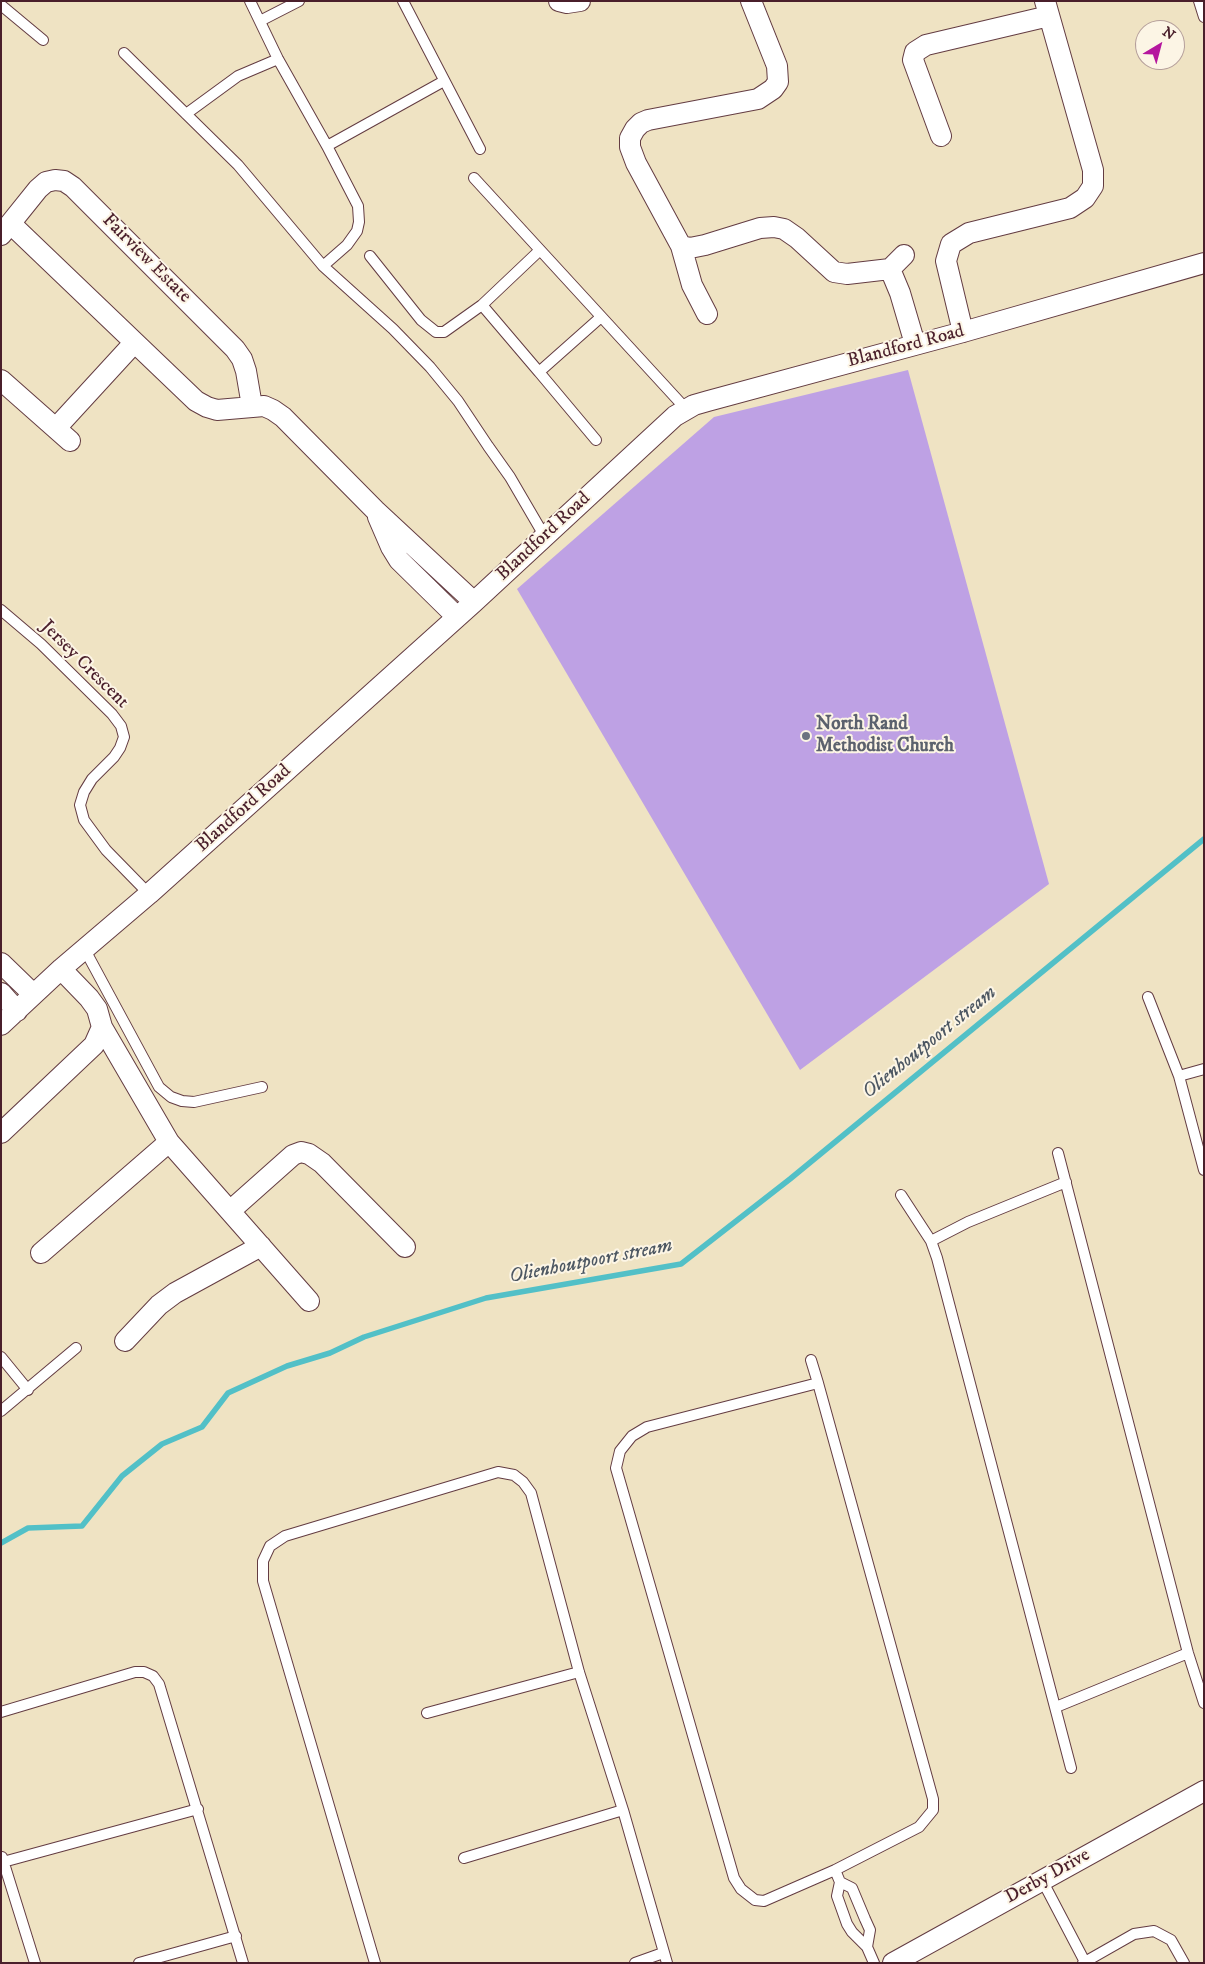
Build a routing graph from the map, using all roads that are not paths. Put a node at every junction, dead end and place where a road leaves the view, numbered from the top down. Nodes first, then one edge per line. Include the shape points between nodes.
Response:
1 (250, 1) edge
2 (299, 1) edge
3 (403, 1) edge
4 (560, 1) edge
5 (580, 1) edge
6 (751, 1) edge
7 (1199, 1) edge
8 (1, 5) edge
9 (1047, 9) edge
10 (1204, 17) edge
11 (260, 21) junction
12 (43, 40) dead end
13 (124, 54) dead end
14 (278, 59) junction
15 (444, 81) junction
16 (186, 114) junction
17 (941, 136) dead end
18 (327, 146) junction
19 (480, 148) dead end
20 (474, 178) dead end
21 (6, 230) edge
22 (681, 246) junction
23 (539, 250) junction
24 (370, 256) dead end
25 (1204, 263) edge
26 (323, 266) junction
27 (482, 305) junction
28 (706, 314) dead end
29 (601, 317) junction
30 (963, 332) junction
31 (134, 342) junction
32 (915, 344) junction
33 (539, 372) junction
34 (1, 380) edge
35 (252, 406) junction
36 (686, 409) junction
37 (596, 440) dead end
38 (375, 510) junction
39 (545, 537) junction
40 (474, 602) junction
41 (1, 610) edge
42 (457, 617) junction
43 (149, 894) junction
44 (85, 950) junction
45 (1, 963) edge
46 (61, 969) junction
47 (1, 993) edge
48 (33, 994) junction
49 (1148, 997) dead end
50 (17, 1011) junction
51 (1, 1025) edge
52 (102, 1027) junction
53 (1204, 1069) edge
54 (1179, 1076) junction
55 (262, 1087) dead end
56 (1, 1133) edge
57 (169, 1142) junction
58 (1058, 1153) dead end
59 (1204, 1170) edge
60 (1066, 1182) junction
61 (901, 1195) dead end
62 (230, 1211) junction
63 (931, 1241) junction
64 (261, 1246) junction
65 (405, 1247) dead end
66 (41, 1253) dead end
67 (309, 1301) dead end
68 (125, 1341) dead end
69 (76, 1348) dead end
70 (1, 1358) edge
71 (811, 1360) dead end
72 (818, 1383) junction
73 (28, 1390) junction
74 (1, 1411) edge
75 (1188, 1654) junction
76 (580, 1672) junction
77 (1204, 1703) edge
78 (1056, 1707) junction
79 (1, 1712) edge
80 (427, 1713) dead end
81 (1071, 1768) dead end
82 (1204, 1791) edge
83 (198, 1809) junction
84 (623, 1810) junction
85 (464, 1858) dead end
86 (2, 1859) edge
87 (835, 1870) junction
88 (1042, 1880) junction
89 (840, 1882) junction
90 (236, 1936) junction
91 (867, 1947) junction
92 (665, 1958) edge
93 (642, 1962) edge
94 (1084, 1962) edge
95 (35, 1963) edge
96 (139, 1963) edge
97 (243, 1963) edge
98 (375, 1963) edge
99 (874, 1963) edge
100 (893, 1963) edge
101 (1184, 1963) edge

1 - 11 lane
2 - 11 lane
3 - 15 lane
4 - 5 street
6 - 22 street via 777,66 778,82 771,92 758,98 648,120 635,128 630,138 636,163
7 - 10 lane
8 - 12 lane
9 - 17 street via 926,45 915,52 913,60
9 - 30 street via 1093,170 1093,186 1085,198 1070,208 961,236 951,244 946,261
11 - 14 lane
13 - 16 lane
14 - 16 lane via 238,76
14 - 18 lane
15 - 18 lane
15 - 19 lane
16 - 26 lane via 243,172
18 - 26 lane via 358,206 359,222 353,237
20 - 23 lane
21 - 31 street, Fairview Estate
21 - 35 street, Fairview Estate via 46,182 64,181 74,187 235,349 246,371
22 - 28 street via 692,285
22 - 32 street via 705,246 760,228 774,227 784,229 797,238 834,272 847,274 897,262 900,293
23 - 27 lane
23 - 29 lane
24 - 27 lane via 421,320 436,332 444,332
25 - 30 street, Blandford Road
26 - 39 lane via 430,367 510,477
27 - 33 lane
29 - 33 lane
29 - 36 lane
30 - 32 street, Blandford Road
31 - 34 street via 63,435
31 - 35 street, Fairview Estate via 206,407 228,410
32 - 36 street, Blandford Road
33 - 37 lane
35 - 38 street, Fairview Estate via 264,406 283,417
36 - 39 street, Blandford Road via 657,431
38 - 40 street, Fairview Estate
38 - 42 street, Fairview Estate via 399,560
39 - 40 street, Blandford Road
40 - 42 street, Blandford Road
41 - 43 lane, Jersey Crescent via 41,644 121,726 124,737 120,748 92,780 80,805 84,820 106,850
42 - 43 street, Blandford Road
43 - 44 street, Blandford Road
44 - 46 street, Blandford Road
44 - 55 lane via 160,1087 171,1098 194,1102
45 - 48 street
46 - 48 street, Blandford Road
46 - 52 street via 97,1009
47 - 50 street
48 - 50 street, Blandford Road
49 - 54 lane
50 - 51 street, Blandford Road
52 - 56 street via 94,1045
52 - 57 street
53 - 54 lane
54 - 59 lane
57 - 62 street
57 - 66 street
58 - 60 lane
60 - 63 lane
60 - 75 lane
61 - 63 lane
62 - 64 street
62 - 65 street via 293,1155 301,1152 322,1163
63 - 78 lane
64 - 67 street
64 - 68 street via 175,1293
69 - 73 lane
70 - 73 lane
71 - 72 lane
72 - 87 lane via 933,1799 933,1810 919,1827
72 - 87 lane via 647,1427 632,1436 620,1451 616,1468 734,1878 748,1896 764,1901
73 - 74 lane
75 - 77 lane
75 - 78 lane
76 - 80 lane
76 - 84 lane
76 - 98 lane via 531,1493 514,1475 498,1472 285,1536 270,1546 263,1561 263,1581
78 - 81 lane
79 - 83 lane via 135,1672 153,1676 160,1684
82 - 88 street, Derby Drive
83 - 86 lane
83 - 90 lane
84 - 85 lane
84 - 92 lane
86 - 95 lane
87 - 89 lane
88 - 94 lane
88 - 100 street, Derby Drive
89 - 91 lane via 837,1896 847,1924
89 - 91 lane via 852,1888 866,1919 870,1930
90 - 96 lane
90 - 97 lane
91 - 99 lane
92 - 93 lane
94 - 101 lane via 1134,1934 1154,1931 1171,1940

